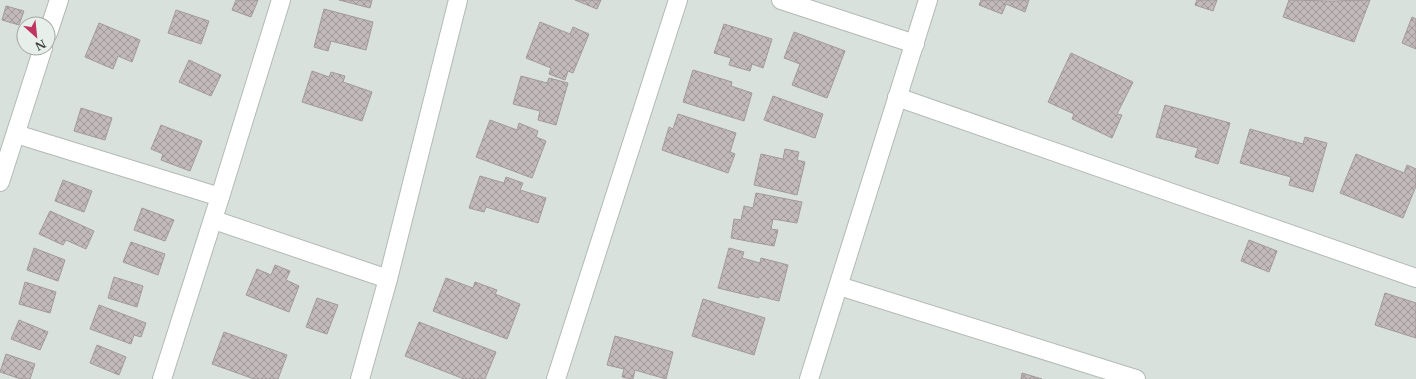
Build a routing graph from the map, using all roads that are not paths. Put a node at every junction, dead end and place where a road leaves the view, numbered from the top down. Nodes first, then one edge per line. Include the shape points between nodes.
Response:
1 (59, 0) edge
2 (280, 0) edge
3 (458, 0) edge
4 (678, 0) edge
5 (781, 0) edge
6 (928, 0) edge
7 (54, 16) edge
8 (915, 44) junction
9 (40, 56) edge
10 (897, 97) junction
11 (16, 134) junction
12 (0, 182) edge
13 (220, 197) junction
14 (214, 220) junction
15 (1416, 278) edge
16 (388, 279) junction
17 (839, 286) junction
18 (162, 379) edge
19 (360, 379) edge
20 (556, 379) edge
21 (809, 379) edge
22 (1136, 379) edge

1 - 7 street
2 - 13 street
3 - 16 street
4 - 20 street
5 - 8 street
6 - 8 street
8 - 10 street
9 - 11 street
10 - 15 street
10 - 17 street
11 - 12 street
11 - 13 street
13 - 14 street
14 - 16 street
14 - 18 street
16 - 19 street
17 - 21 street
17 - 22 street

